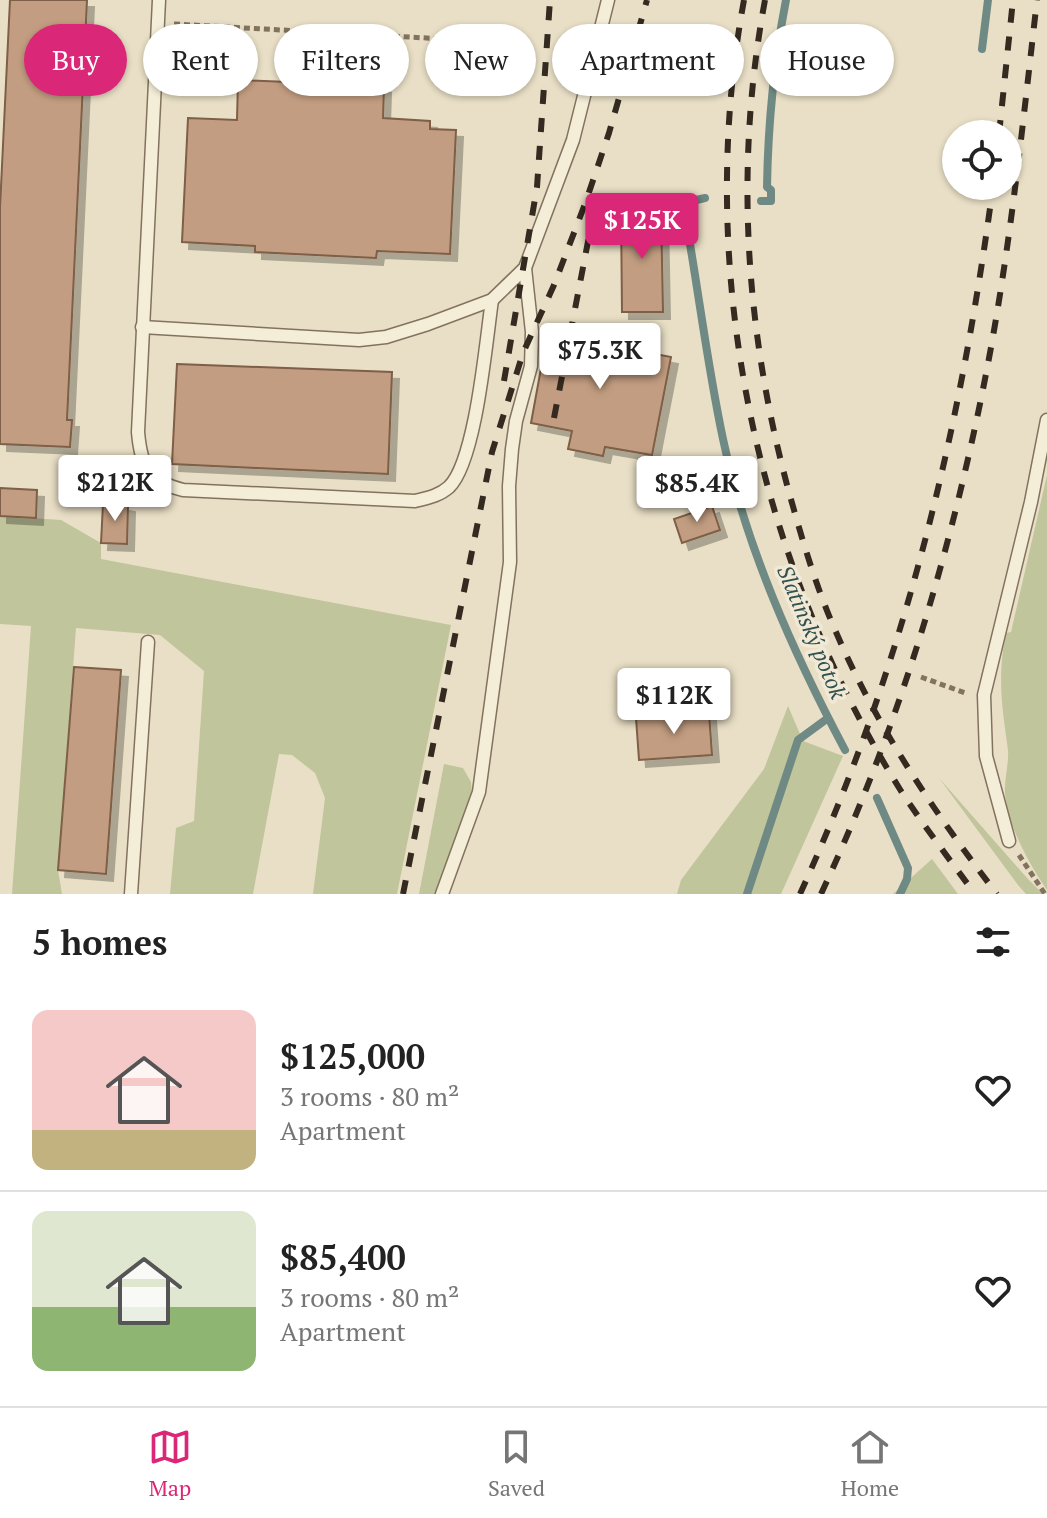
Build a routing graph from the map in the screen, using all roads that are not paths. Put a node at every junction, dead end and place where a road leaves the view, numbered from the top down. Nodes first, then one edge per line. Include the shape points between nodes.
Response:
1 (159, 0) edge
2 (608, 0) edge
3 (525, 268) junction
4 (492, 300) junction
5 (142, 327) junction
6 (1047, 420) edge
7 (148, 642) dead end
8 (1009, 841) road end
9 (131, 894) edge
10 (442, 894) edge

1 - 5 lane
2 - 3 lane via 573,140
3 - 4 lane
3 - 10 lane via 531,366 512,449 510,562 479,792
4 - 5 lane via 386,337 359,340
4 - 5 lane via 464,462 447,488 415,501 183,490 155,479 144,467 138,432
6 - 8 lane via 984,695 986,756
7 - 9 lane

